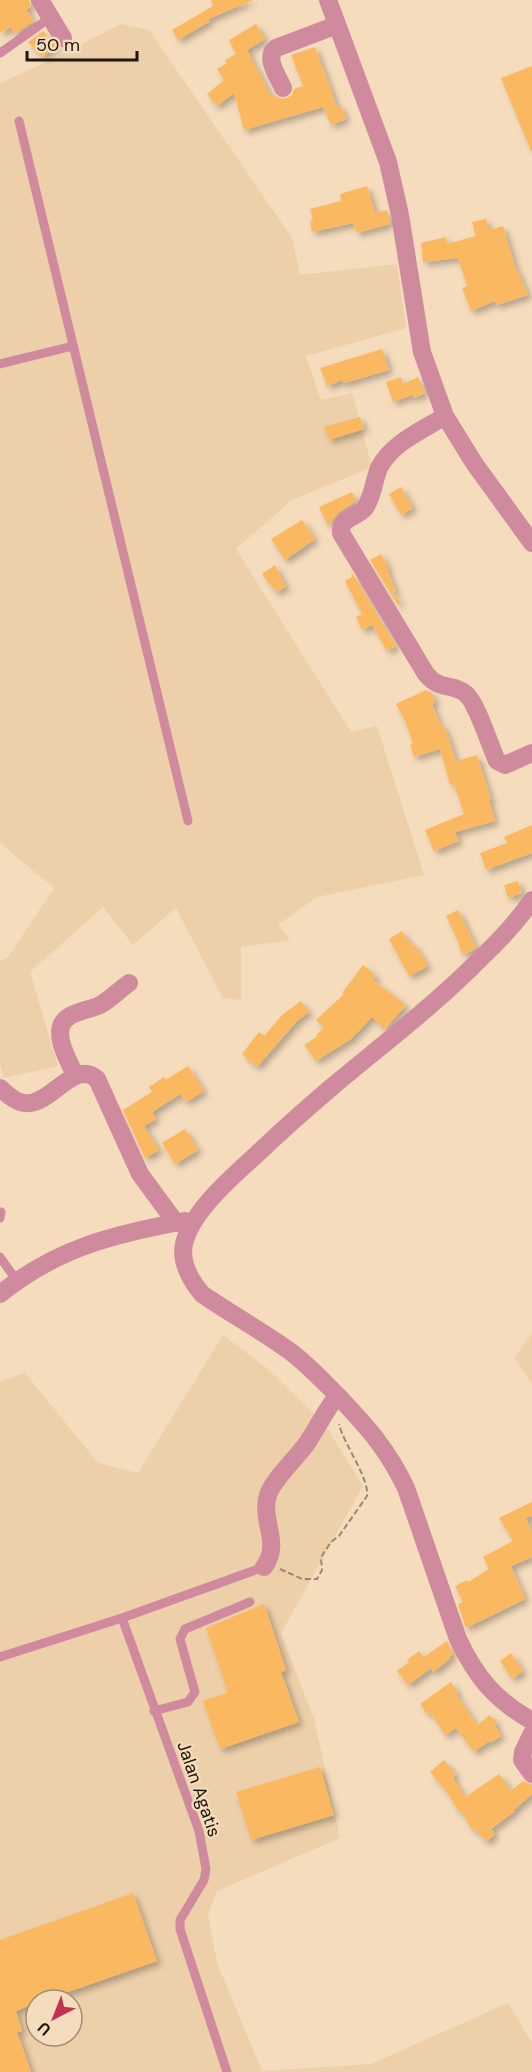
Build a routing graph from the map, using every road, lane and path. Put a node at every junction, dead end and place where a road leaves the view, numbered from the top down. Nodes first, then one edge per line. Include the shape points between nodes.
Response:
1 (40, 0) edge
2 (328, 0) edge
3 (51, 17) junction
4 (338, 25) junction
5 (63, 38) dead end
6 (0, 52) edge
7 (283, 88) dead end
8 (19, 121) dead end
9 (74, 346) junction
10 (0, 364) edge
11 (445, 416) junction
12 (532, 543) edge
13 (532, 753) edge
14 (188, 822) dead end
15 (532, 900) edge
16 (129, 983) dead end
17 (75, 1075) junction
18 (0, 1088) edge
19 (196, 1220) junction
20 (176, 1223) junction
21 (0, 1257) edge
22 (17, 1281) junction
23 (0, 1294) edge
24 (340, 1398) junction
25 (264, 1567) junction
26 (250, 1602) dead end
27 (122, 1618) junction
28 (0, 1657) edge
29 (154, 1711) junction
30 (532, 1722) edge
31 (532, 1732) edge
32 (532, 1774) edge
33 (227, 2072) edge

1 - 3 street
2 - 4 street
3 - 5 street
3 - 6 lane
4 - 7 street via 271,52 269,58
4 - 11 street via 388,162 422,352
8 - 9 lane
9 - 10 lane
9 - 14 lane
11 - 12 street
11 - 13 street via 392,450 379,468 367,505 344,521 341,533 426,674 434,683 459,689 472,700 497,761 506,765
15 - 19 street via 519,920 426,1011 271,1141
16 - 17 street via 100,1005 64,1020 60,1030 62,1045
17 - 18 street via 35,1102 19,1102
17 - 20 street via 89,1073 97,1079 140,1174
19 - 20 street
19 - 24 street via 184,1243 183,1255 202,1294 291,1353
20 - 22 street via 94,1241
21 - 22 lane
22 - 23 street
24 - 25 street via 325,1411 308,1442 268,1495 273,1549
24 - 25 path via 337,1417 341,1432 364,1478 367,1496 322,1554 322,1570 316,1579 302,1580
24 - 30 street via 395,1464 468,1660 494,1695
25 - 27 lane
26 - 29 lane via 185,1629 180,1639 195,1692 188,1702
27 - 28 lane
27 - 29 lane, Jalan Agatis
29 - 33 lane, Jalan Agatis via 199,1831 206,1869 204,1880 180,1920 180,1929
31 - 32 street via 522,1760

